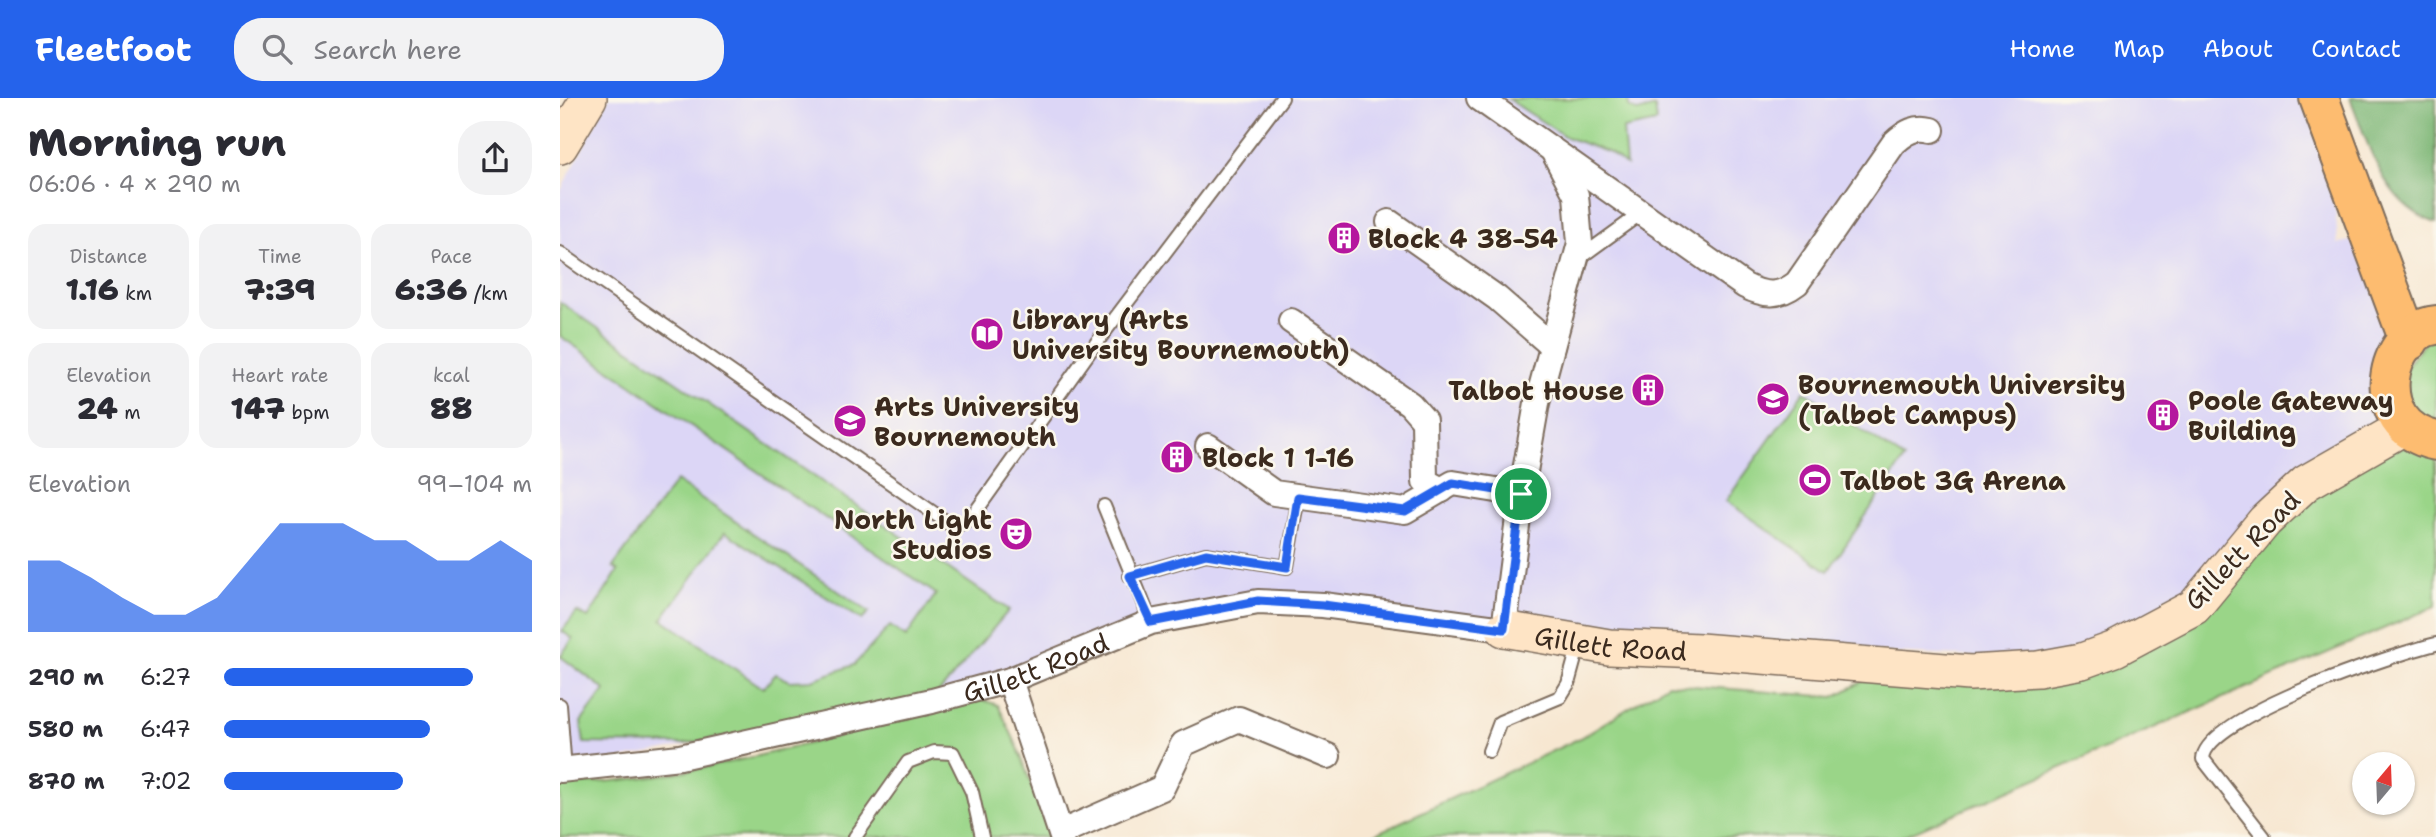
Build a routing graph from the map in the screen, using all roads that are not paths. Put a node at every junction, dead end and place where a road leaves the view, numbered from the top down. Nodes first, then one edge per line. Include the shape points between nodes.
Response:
1 (589, 98) edge
2 (1282, 98) edge
3 (1479, 98) edge
4 (2319, 98) edge
5 (1932, 130) dead end
6 (560, 145) edge
7 (1553, 151) junction
8 (1640, 214) junction
9 (1389, 222) dead end
10 (560, 253) edge
11 (1578, 259) junction
12 (1291, 321) dead end
13 (2426, 330) edge
14 (1552, 346) junction
15 (2411, 425) edge
16 (1208, 446) dead end
17 (1441, 490) junction
18 (1521, 494) junction
19 (1298, 497) junction
20 (1104, 506) dead end
21 (1130, 576) junction
22 (1151, 622) junction
23 (1504, 629) junction
24 (1580, 640) junction
25 (2436, 643) edge
26 (1010, 680) junction
27 (560, 705) edge
28 (1489, 751) dead end
29 (1328, 756) dead end
30 (563, 770) edge
31 (1062, 835) edge
32 (855, 837) edge
33 (982, 837) edge
34 (2264, 837) edge

1 - 6 street
2 - 10 lane via 968,523 958,526
3 - 7 street
4 - 13 main road
5 - 8 street via 1921,127 1894,143 1797,283 1780,293 1762,294 1745,286
7 - 8 street
7 - 11 street via 1576,195
8 - 11 lane
9 - 14 street via 1497,298
11 - 14 street
12 - 17 street via 1410,404 1424,420 1425,481
13 - 15 main road via 2394,363 2390,377
14 - 18 street
15 - 24 street, Gillett Road via 2306,483 2265,521 2194,607 2115,649 2082,661 1970,673 1609,647
16 - 19 street via 1274,493
17 - 18 street via 1453,483
17 - 19 street via 1405,511
18 - 23 street
19 - 21 lane via 1287,567 1206,554
20 - 21 lane
21 - 22 lane
22 - 23 street, Gillett Road via 1258,601
22 - 26 street, Gillett Road
23 - 24 street, Gillett Road
24 - 28 lane via 1569,684 1560,697 1500,722
25 - 34 lane via 2321,682 2262,709 2210,742 2203,759
26 - 30 street, Gillett Road via 680,757
26 - 31 street
27 - 30 lane
29 - 31 street via 1239,719 1183,744 1162,788
32 - 33 lane via 908,762 934,752 953,753 972,792

